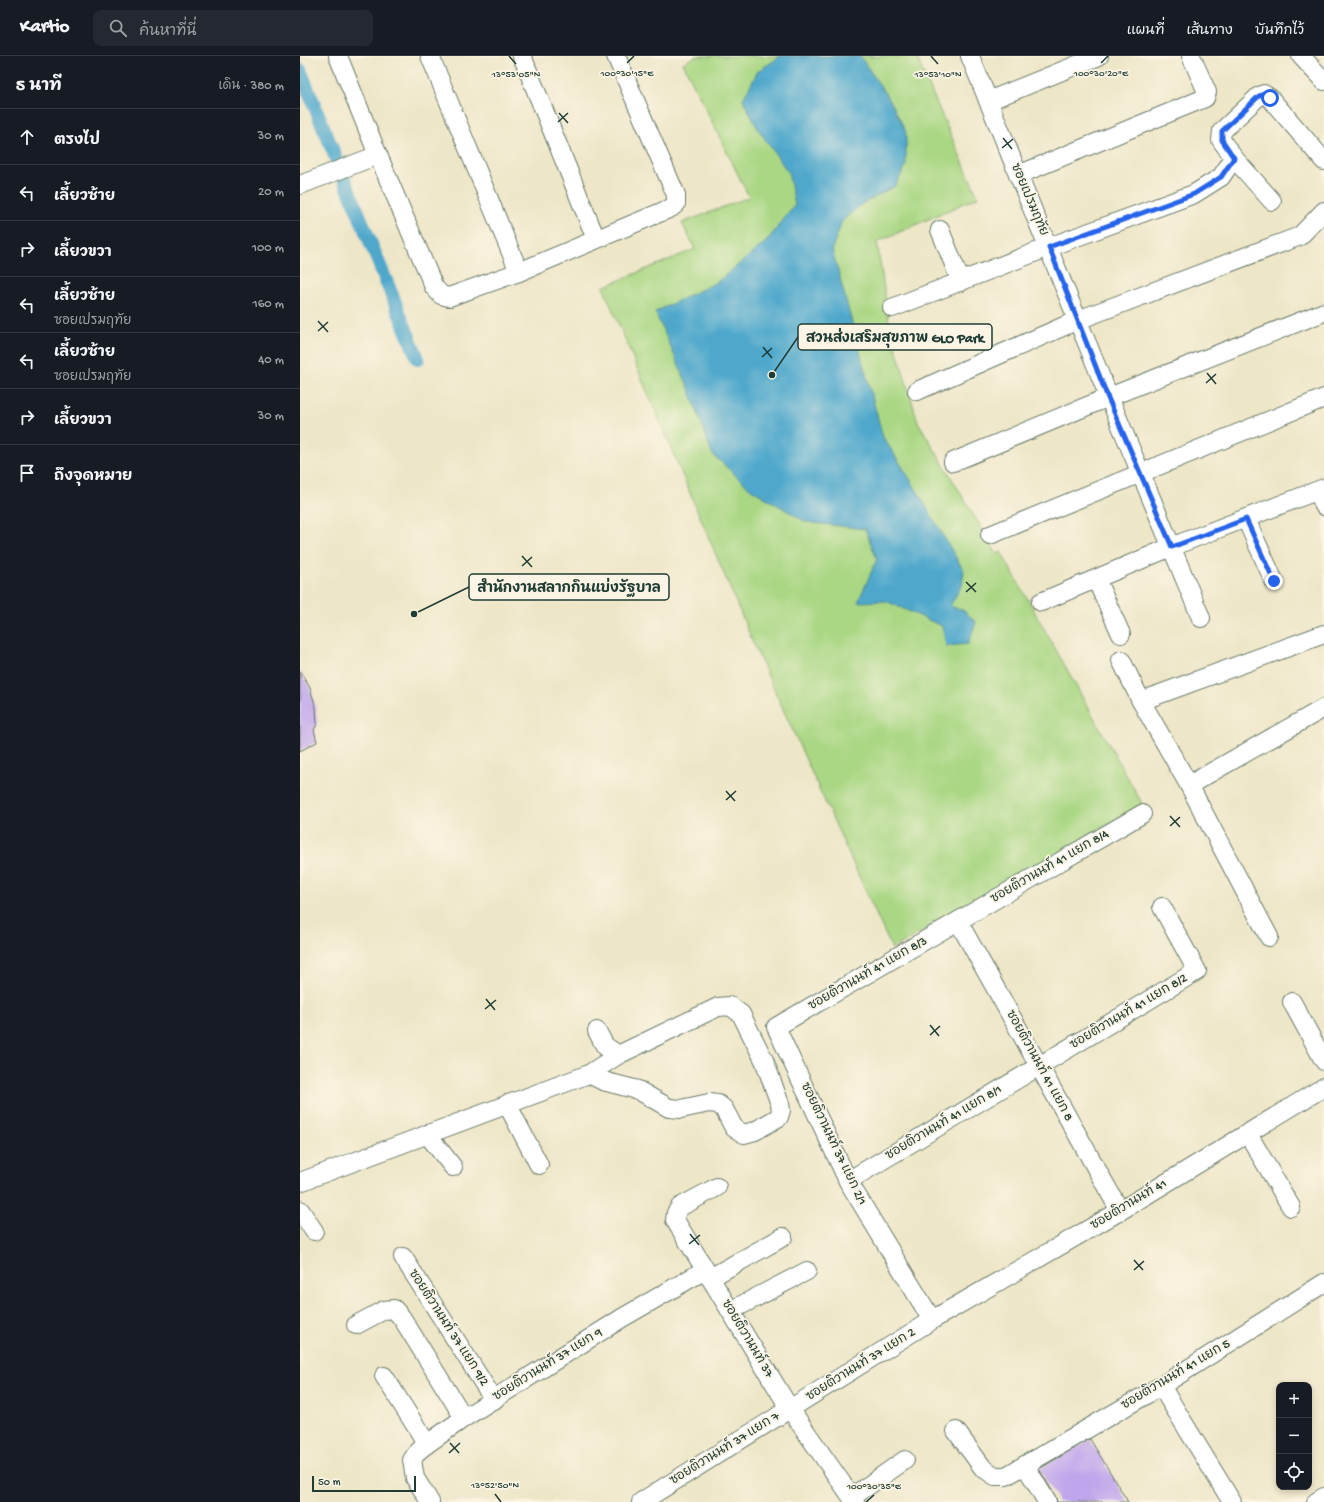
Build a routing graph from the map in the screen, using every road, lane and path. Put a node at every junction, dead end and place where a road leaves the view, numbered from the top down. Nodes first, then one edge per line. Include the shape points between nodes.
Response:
1 (338, 56) edge
2 (430, 56) edge
3 (522, 56) edge
4 (616, 56) edge
5 (970, 56) edge
6 (1099, 56) edge
7 (1191, 56) edge
8 (1301, 56) edge
9 (1324, 81) edge
10 (988, 100) junction
11 (378, 155) junction
12 (1234, 158) junction
13 (1324, 161) edge
14 (1018, 175) junction
15 (300, 185) edge
16 (1272, 201) dead end
17 (1324, 212) edge
18 (940, 230) dead end
19 (596, 238) junction
20 (1049, 247) junction
21 (519, 272) junction
22 (961, 282) junction
23 (892, 308) dead end
24 (1324, 312) edge
25 (1078, 320) junction
26 (917, 390) dead end
27 (1108, 398) junction
28 (1324, 398) edge
29 (953, 462) dead end
30 (1140, 473) junction
31 (1322, 495) edge
32 (1246, 519) junction
33 (990, 535) dead end
34 (1172, 547) junction
35 (1096, 579) junction
36 (1274, 581) dead end
37 (1041, 602) dead end
38 (1201, 618) dead end
39 (1121, 634) dead end
40 (1324, 634) edge
41 (1121, 660) dead end
42 (1141, 701) junction
43 (1324, 708) edge
44 (1189, 785) junction
45 (1142, 814) dead end
46 (1162, 907) dead end
47 (958, 921) junction
48 (1269, 937) dead end
49 (1292, 1002) dead end
50 (776, 1027) joint
51 (597, 1031) dead end
52 (618, 1055) junction
53 (1324, 1061) edge
54 (1040, 1066) junction
55 (589, 1074) junction
56 (1324, 1087) edge
57 (507, 1104) junction
58 (427, 1134) junction
59 (1248, 1134) junction
60 (538, 1165) dead end
61 (453, 1167) dead end
62 (848, 1181) junction
63 (300, 1182) edge
64 (717, 1187) dead end
65 (1291, 1207) dead end
66 (300, 1210) edge
67 (1120, 1211) junction
68 (314, 1231) dead end
69 (783, 1237) dead end
70 (402, 1257) dead end
71 (807, 1272) dead end
72 (708, 1274) junction
73 (1324, 1283) edge
74 (730, 1311) junction
75 (932, 1320) junction
76 (356, 1325) dead end
77 (384, 1376) dead end
78 (1160, 1386) junction
79 (494, 1400) junction
80 (790, 1409) junction
81 (464, 1418) junction
82 (956, 1431) dead end
83 (427, 1444) junction
84 (905, 1460) dead end
85 (1025, 1465) junction
86 (1324, 1497) edge
87 (854, 1500) edge
88 (430, 1502) edge
89 (641, 1502) edge
90 (1047, 1502) edge
91 (1232, 1502) edge
92 (1316, 1502) edge

1 - 11 street
2 - 21 street
3 - 19 street
4 - 19 street via 676,195 676,204
5 - 10 street, ซอยเปรมฤทัย
6 - 10 street
7 - 14 street via 1207,92 1205,98
8 - 9 street
10 - 14 street, ซอยเปรมฤทัย
11 - 15 street
11 - 21 street via 434,287 441,295 449,297
12 - 13 street via 1222,140 1222,131 1264,94
12 - 16 street
12 - 20 street via 1221,177 1194,194
14 - 20 street, ซอยเปรมฤทัย
17 - 25 street via 1300,236
18 - 22 street
19 - 21 street
20 - 22 street
20 - 25 street, ซอยเปรมฤทัย
22 - 23 street
24 - 27 street
25 - 26 street
25 - 27 street, ซอยเปรมฤทัย
27 - 29 street
27 - 30 street, ซอยเปรมฤทัย
28 - 30 street
30 - 33 street
30 - 34 street, ซอยเปรมฤทัย
31 - 32 street
32 - 34 street
32 - 36 street
34 - 35 street
34 - 38 street, ซอยเปรมฤทัย
35 - 37 street
35 - 39 street
40 - 42 street
41 - 42 street
42 - 44 street
43 - 44 street
44 - 48 street
45 - 47 street, ซอยติวานนท์ 41 แยก 8/4
46 - 54 street, ซอยติวานนท์ 41 แยก 8/2 via 1197,971
47 - 50 street, ซอยติวานนท์ 41 แยก 8/3
47 - 54 street, ซอยติวานนท์ 41 แยก 8
49 - 53 street
50 - 62 street, ซอยติวานนท์ 37 แยก 2/1
51 - 52 street via 605,1046
52 - 55 street
52 - 55 street via 718,1007 730,1006 741,1014 764,1060 780,1104 779,1117 755,1131 744,1134 734,1128 724,1108 718,1104 669,1108 638,1090 603,1081
54 - 62 street, ซอยติวานนท์ 41 แยก 8/1
54 - 67 street, ซอยติวานนท์ 41 แยก 8
55 - 57 street
56 - 59 street, ซอยติวานนท์ 41
57 - 58 street
57 - 60 street
58 - 61 street
58 - 63 street
59 - 65 street
59 - 67 street, ซอยติวานนท์ 41
62 - 75 street, ซอยติวานนท์ 37 แยก 2/1
64 - 72 street, ซอยติวานนท์ 37 via 680,1207 675,1220
66 - 68 street
67 - 75 street, ซอยติวานนท์ 41
69 - 72 street, ซอยติวานนท์ 37 แยก 9
70 - 79 street, ซอยติวานนท์ 37 แยก 9/2
71 - 74 street
72 - 74 street, ซอยติวานนท์ 37
72 - 79 street, ซอยติวานนท์ 37 แยก 9 via 622,1318
73 - 78 street, ซอยติวานนท์ 41 แยก 5
74 - 80 street, ซอยติวานนท์ 37
75 - 80 street, ซอยติวานนท์ 37 แยก 2
76 - 81 street via 384,1310 394,1309
77 - 83 street
78 - 85 street, ซอยติวานนท์ 41 แยก 5
78 - 91 street
79 - 81 street, ซอยติวานนท์ 37 แยก 9
80 - 87 street, ซอยติวานนท์ 37
80 - 89 street, ซอยติวานนท์ 37 แยก 7
81 - 83 street, ซอยติวานนท์ 37 แยก 9
82 - 85 street, ซอยติวานนท์ 41 แยก 5 via 983,1468 995,1476 1006,1476
83 - 88 street, ซอยติวานนท์ 37 แยก 9 via 412,1460 415,1478
84 - 87 street
85 - 90 street
86 - 92 street

